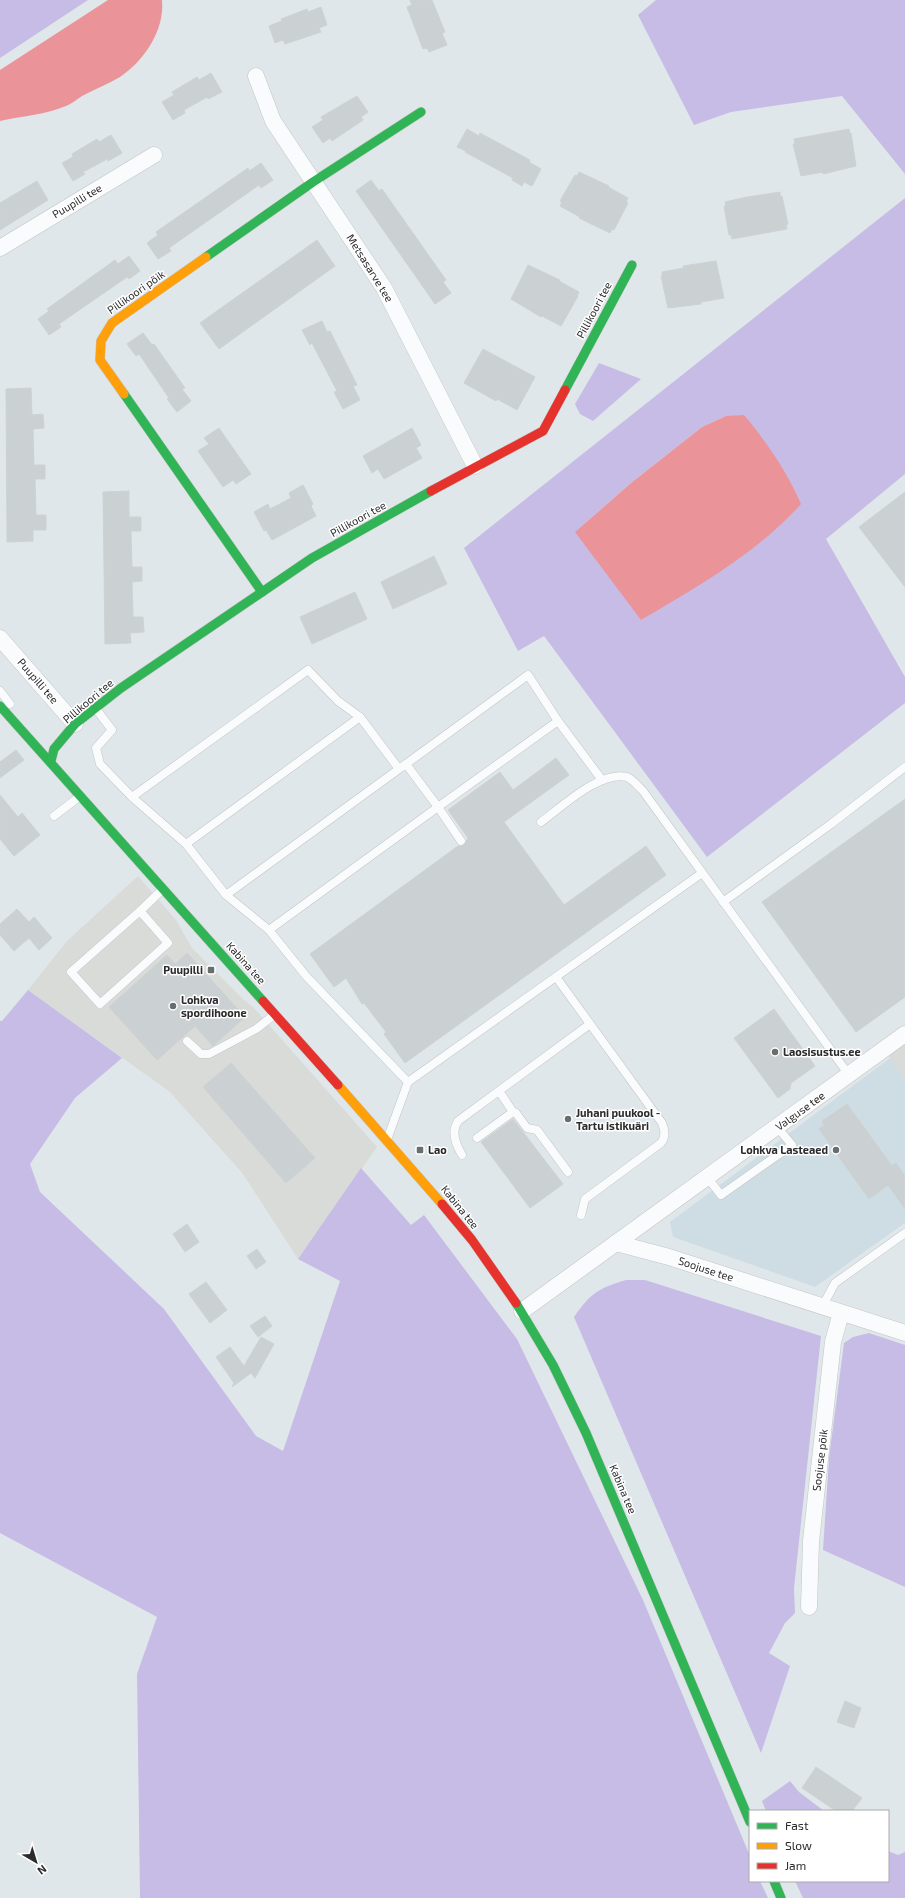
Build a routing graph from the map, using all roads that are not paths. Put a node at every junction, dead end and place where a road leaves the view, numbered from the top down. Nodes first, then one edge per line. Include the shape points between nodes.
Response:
1 (256, 76) dead end
2 (421, 112) dead end
3 (154, 155) dead end
4 (313, 182) junction
5 (0, 248) edge
6 (632, 265) dead end
7 (475, 466) junction
8 (262, 592) junction
9 (0, 638) edge
10 (0, 691) edge
11 (0, 706) edge
12 (95, 709) junction
13 (360, 717) junction
14 (558, 721) junction
15 (75, 724) junction
16 (25, 733) junction
17 (51, 761) junction
18 (402, 767) junction
19 (905, 767) edge
20 (602, 780) junction
21 (81, 795) junction
22 (132, 797) junction
23 (438, 807) junction
24 (54, 816) dead end
25 (541, 822) dead end
26 (462, 841) dead end
27 (186, 844) junction
28 (702, 873) junction
29 (164, 889) junction
30 (226, 895) junction
31 (723, 902) junction
32 (179, 906) junction
33 (140, 911) junction
34 (269, 930) junction
35 (198, 942) dead end
36 (556, 977) junction
37 (235, 983) dead end
38 (275, 1014) junction
39 (590, 1024) junction
40 (905, 1034) edge
41 (187, 1041) dead end
42 (849, 1076) junction
43 (408, 1082) junction
44 (499, 1091) junction
45 (513, 1112) junction
46 (778, 1127) junction
47 (477, 1138) dead end
48 (387, 1139) junction
49 (462, 1154) dead end
50 (568, 1172) dead end
51 (707, 1177) junction
52 (581, 1215) dead end
53 (905, 1234) edge
54 (616, 1243) junction
55 (822, 1307) junction
56 (522, 1311) junction
57 (841, 1313) junction
58 (905, 1333) edge
59 (809, 1607) dead end
60 (749, 1820) edge
61 (774, 1882) edge
62 (781, 1898) edge

1 - 4 street, Metsasarve tee via 273,121
2 - 4 street, Pillikoori põik
3 - 5 street, Puupilli tee
4 - 7 street, Metsasarve tee via 384,288
4 - 8 street, Pillikoori põik via 112,323 101,341 100,360
6 - 7 street, Pillikoori tee via 543,432
7 - 8 street, Pillikoori tee via 312,558
8 - 12 street, Pillikoori tee via 121,688
9 - 15 street, Puupilli tee
10 - 16 lane
11 - 16 street, Kabina tee
12 - 15 street, Pillikoori tee
12 - 22 lane via 112,730 96,748 100,764
13 - 18 lane
13 - 22 lane via 338,701 308,670
13 - 27 lane
14 - 18 lane via 528,675
14 - 20 lane
14 - 23 lane
15 - 17 street, Pillikoori tee via 54,749
16 - 17 street, Kabina tee
17 - 21 street, Kabina tee
18 - 23 lane
18 - 30 lane
19 - 31 lane
20 - 25 lane
20 - 28 lane via 612,776 628,777 643,791
21 - 24 lane
21 - 29 street, Kabina tee
22 - 27 lane
23 - 26 lane
23 - 34 lane
27 - 30 lane
28 - 31 lane
28 - 36 lane
29 - 32 street, Kabina tee
29 - 33 lane
30 - 34 lane
31 - 42 lane
32 - 35 lane
32 - 38 street, Kabina tee
33 - 33 lane via 168,943 100,1004 71,972
34 - 43 lane via 306,976
36 - 39 lane
36 - 43 lane
37 - 38 lane
38 - 41 lane via 256,1029 209,1054 200,1054
38 - 48 street, Kabina tee
39 - 44 lane
39 - 52 lane via 665,1130 661,1143 585,1199
40 - 42 street, Valguse tee
42 - 46 street, Valguse tee
43 - 48 lane
44 - 45 lane
44 - 49 lane via 455,1126 456,1141
45 - 47 lane
45 - 50 lane via 527,1128 537,1130
46 - 51 street, Valguse tee
46 - 51 lane via 792,1145 721,1195
48 - 56 street, Kabina tee via 472,1240
51 - 54 street, Valguse tee
53 - 55 lane via 835,1283
54 - 55 street, Soojuse tee via 669,1257
54 - 56 street
55 - 57 street, Soojuse tee
56 - 60 street, Kabina tee via 553,1365 586,1433
57 - 58 street, Soojuse tee
57 - 59 street, Soojuse põik via 833,1342 811,1541
61 - 62 street

